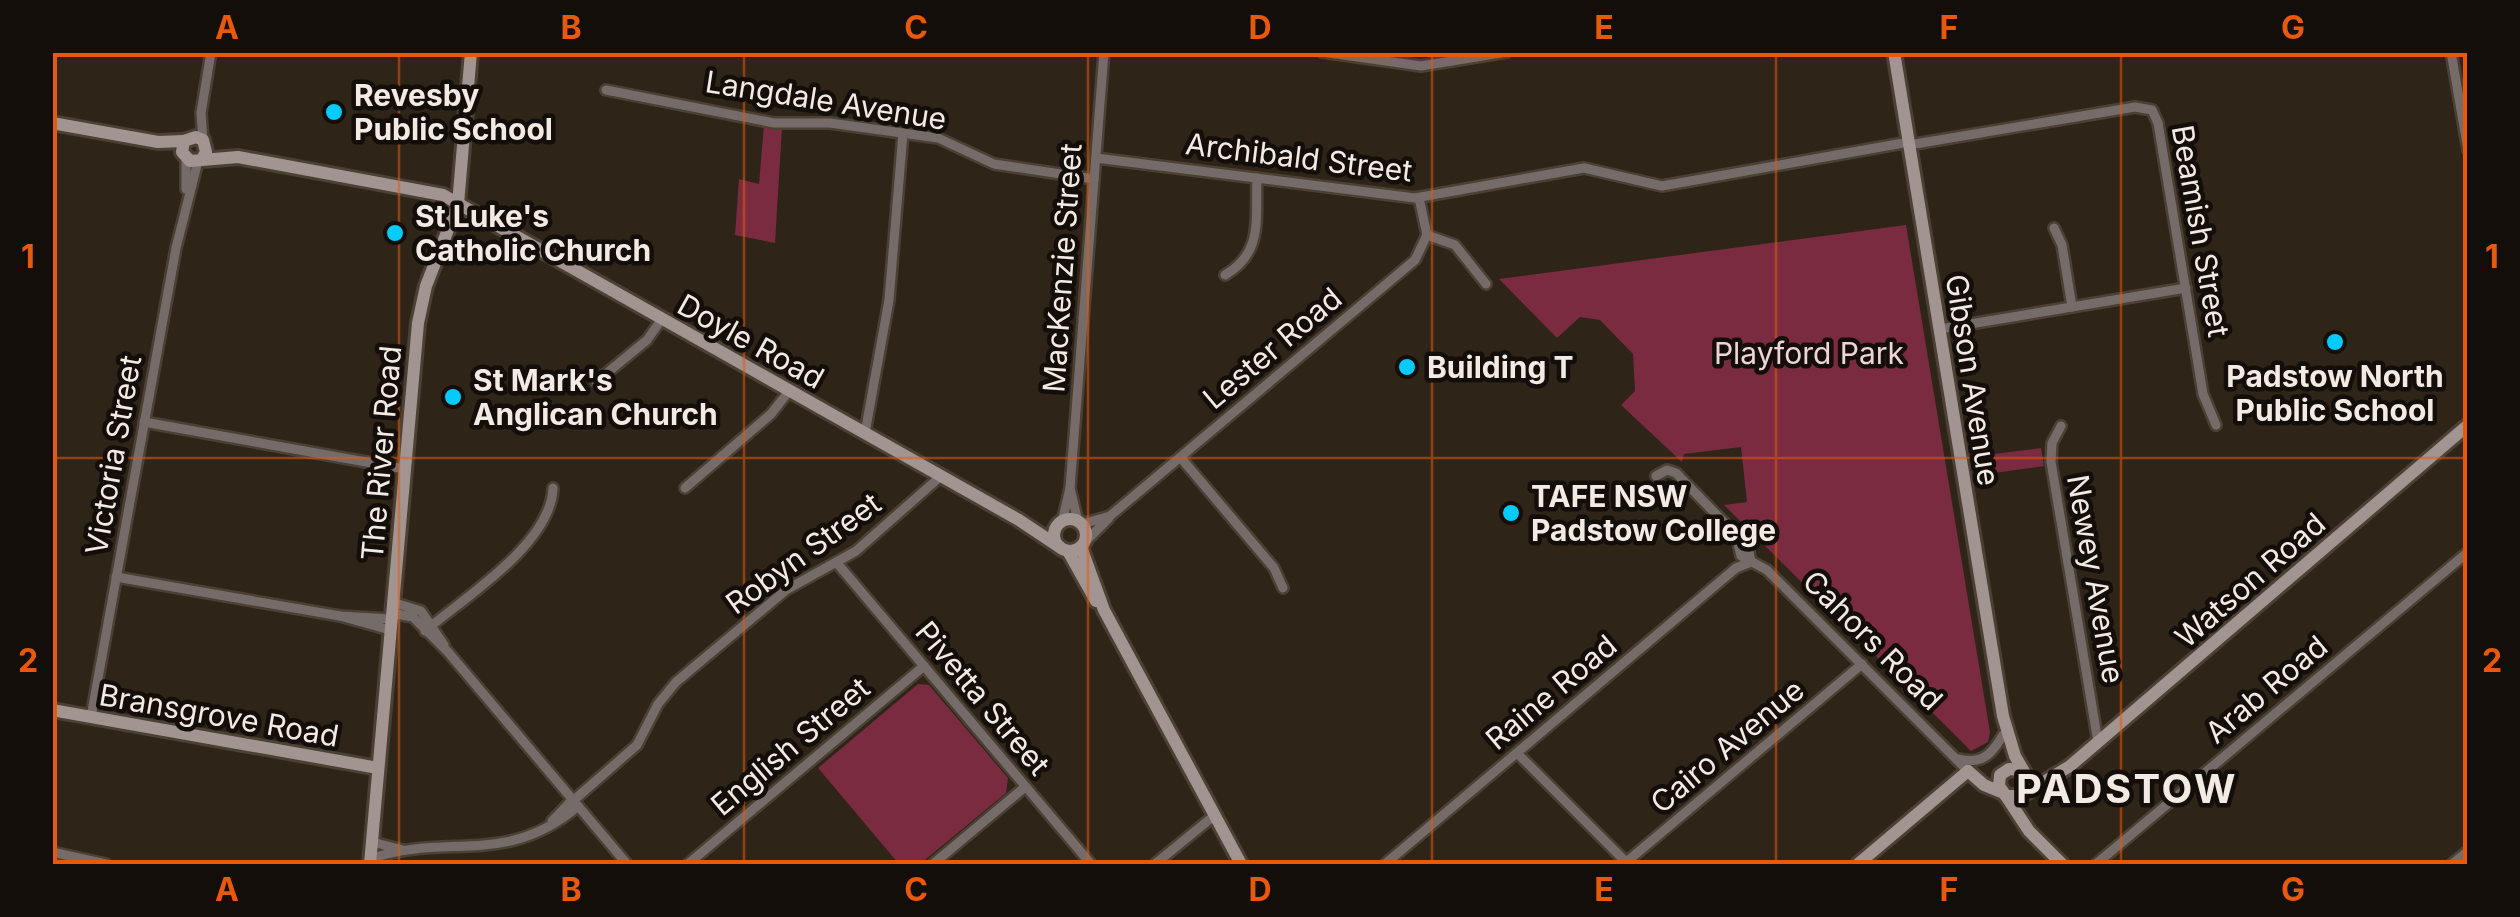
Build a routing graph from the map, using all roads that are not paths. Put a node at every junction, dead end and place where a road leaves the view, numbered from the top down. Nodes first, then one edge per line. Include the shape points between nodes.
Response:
1 (211, 52) edge
2 (471, 52) edge
3 (1104, 52) edge
4 (1322, 52) edge
5 (1507, 52) edge
6 (1894, 52) edge
7 (2451, 52) edge
8 (606, 90) dead end
9 (201, 113) junction
10 (52, 123) edge
11 (902, 134) junction
12 (204, 142) junction
13 (1909, 144) junction
14 (2468, 150) edge
15 (190, 152) junction
16 (238, 157) junction
17 (1096, 158) junction
18 (1257, 178) junction
19 (1094, 179) junction
20 (1419, 198) junction
21 (458, 204) junction
22 (2054, 228) dead end
23 (1427, 235) junction
24 (1225, 274) dead end
25 (1486, 284) dead end
26 (2186, 288) junction
27 (2072, 307) junction
28 (662, 319) junction
29 (1940, 329) junction
30 (596, 382) dead end
31 (789, 391) junction
32 (144, 422) junction
33 (2216, 425) dead end
34 (2468, 425) edge
35 (2061, 426) dead end
36 (864, 433) junction
37 (1181, 458) junction
38 (406, 469) junction
39 (940, 476) junction
40 (1656, 476) dead end
41 (553, 488) dead end
42 (685, 488) dead end
43 (1070, 488) junction
44 (1110, 516) junction
45 (1019, 520) junction
46 (1060, 523) junction
47 (1080, 523) junction
48 (1073, 547) junction
49 (2468, 552) edge
50 (1751, 562) junction
51 (838, 563) junction
52 (116, 577) junction
53 (1283, 588) dead end
54 (391, 616) junction
55 (429, 628) junction
56 (1862, 664) junction
57 (924, 666) junction
58 (52, 710) edge
59 (2004, 716) junction
60 (91, 717) junction
61 (2003, 735) junction
62 (2098, 742) junction
63 (1517, 754) junction
64 (1956, 758) junction
65 (378, 768) junction
66 (1968, 770) junction
67 (2064, 771) junction
68 (2024, 773) junction
69 (2002, 774) junction
70 (1026, 787) junction
71 (2004, 794) junction
72 (2025, 794) junction
73 (575, 801) junction
74 (1214, 814) junction
75 (2029, 831) junction
76 (372, 842) junction
77 (406, 851) junction
78 (2468, 851) edge
79 (52, 852) edge
80 (370, 862) edge
81 (106, 864) edge
82 (627, 864) edge
83 (688, 864) edge
84 (933, 864) edge
85 (1091, 864) edge
86 (1156, 864) edge
87 (1242, 864) edge
88 (1385, 864) edge
89 (1626, 864) edge
90 (1858, 864) edge
91 (2062, 864) edge
92 (2096, 864) edge
93 (2452, 864) edge

1 - 9 street, Victoria Street
2 - 21 main road, The River Road
3 - 17 street, MacKenzie Street
4 - 5 street via 1421,66
6 - 13 main road, Gibson Avenue
7 - 14 street
8 - 11 street, Langdale Avenue via 774,123
9 - 12 street, Victoria Street
9 - 15 street, Victoria Street
10 - 15 main road
11 - 19 street, Langdale Avenue via 946,140 994,164
11 - 36 street via 888,313
12 - 15 main road
12 - 16 main road
13 - 20 street, Archibald Street via 1656,186 1589,168
13 - 26 street, Beamish Street via 2135,107 2152,110
13 - 29 main road, Gibson Avenue
15 - 16 main road
15 - 32 street, Victoria Street
16 - 21 main road, Doyle Road via 443,195
17 - 18 street, Archibald Street
17 - 19 street, MacKenzie Street
18 - 20 street, Archibald Street
18 - 24 street via 1252,250
19 - 43 street, MacKenzie Street
20 - 23 street
21 - 28 main road, Doyle Road
21 - 38 main road, The River Road via 421,304
22 - 27 street
23 - 25 street via 1455,246
23 - 37 street, Lester Road via 1410,264
26 - 27 street
26 - 33 street, Beamish Street via 2203,394
27 - 29 street
28 - 30 street
28 - 31 main road, Doyle Road
29 - 59 main road, Gibson Avenue
31 - 36 main road, Doyle Road
31 - 42 street via 772,414
32 - 38 street
32 - 52 street, Victoria Street
34 - 62 main road, Watson Road
35 - 62 street, Newey Avenue via 2051,462
36 - 39 main road, Doyle Road
37 - 44 street, Lester Road
37 - 53 street via 1274,568
38 - 54 main road, The River Road
39 - 45 main road, Doyle Road
39 - 51 street, Robyn Street
40 - 50 street, Cahors Road via 1676,473 1736,534 1752,553
41 - 55 street via 534,539
43 - 46 street, MacKenzie Street
43 - 47 street, MacKenzie Street
44 - 47 street, Lester Road
44 - 48 street, Lester Road
45 - 46 main road, Doyle Road
45 - 48 main road, Doyle Road
46 - 47 main road, Doyle Road
46 - 48 main road via 1055,537
47 - 48 main road
48 - 74 main road
49 - 92 street, Arab Road
50 - 56 street, Cahors Road
50 - 63 street, Raine Road
51 - 57 street, Pivetta Street
51 - 73 street, Robyn Street via 786,590 676,682 637,745
52 - 54 street via 340,616
52 - 60 street, Victoria Street
54 - 55 street via 416,608
54 - 65 main road, The River Road
55 - 73 street
56 - 64 street, Cahors Road
56 - 89 street, Cairo Avenue
57 - 70 street, Pivetta Street
57 - 83 street, English Street
58 - 60 main road, Bransgrove Road
59 - 61 main road, Gibson Avenue
59 - 68 main road, Gibson Avenue
60 - 65 main road, Bransgrove Road
61 - 64 street via 1979,761
61 - 69 main road, Gibson Avenue
62 - 67 main road, Watson Road
63 - 88 street, Raine Road
63 - 89 street
64 - 66 street, Cahors Road
65 - 76 main road, The River Road
66 - 69 main road
66 - 71 main road, Cahors Road
66 - 90 main road
67 - 68 main road
67 - 72 main road, Watson Road
68 - 69 main road
68 - 72 main road
69 - 71 main road, Gibson Avenue
70 - 84 street
70 - 85 street, Pivetta Street
71 - 72 main road
71 - 75 main road, Cahors Road
72 - 75 main road
73 - 77 street, Robyn Street via 550,824 503,845
73 - 82 street
74 - 86 street
74 - 87 main road
75 - 91 main road, Cahors Road
76 - 77 street
76 - 80 main road, The River Road
77 - 80 street
78 - 93 street
79 - 81 street

